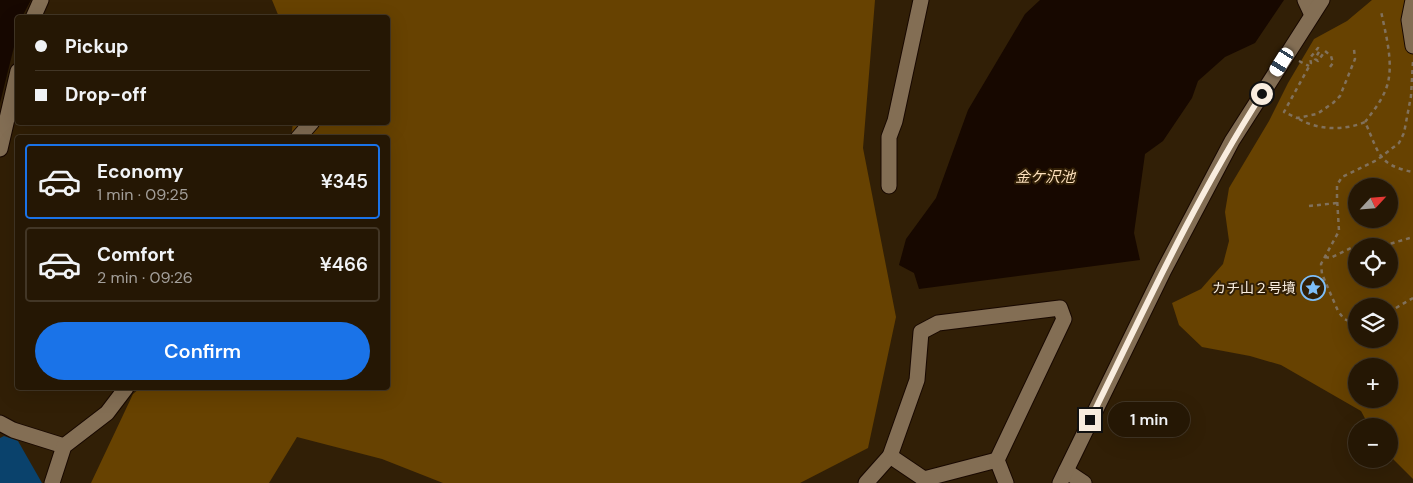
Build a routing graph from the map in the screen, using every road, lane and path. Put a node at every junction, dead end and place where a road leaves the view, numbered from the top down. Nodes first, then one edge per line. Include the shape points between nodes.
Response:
1 (42, 0) edge
2 (921, 0) edge
3 (1305, 0) edge
4 (1322, 0) edge
5 (1413, 0) edge
6 (1381, 11) dead end
7 (34, 15) edge
8 (1312, 15) junction
9 (1413, 46) edge
10 (1354, 49) dead end
11 (1295, 58) dead end
12 (1413, 61) edge
13 (1309, 66) junction
14 (1330, 67) dead end
15 (15, 84) edge
16 (1297, 118) junction
17 (1365, 122) junction
18 (309, 125) edge
19 (301, 135) edge
20 (0, 149) edge
21 (1380, 158) junction
22 (1413, 172) edge
23 (889, 186) dead end
24 (1337, 203) junction
25 (1310, 206) dead end
26 (1413, 237) edge
27 (1398, 242) edge
28 (1348, 249) edge
29 (1326, 257) junction
30 (1413, 298) edge
31 (1398, 307) edge
32 (1348, 321) edge
33 (124, 390) edge
34 (0, 423) edge
35 (64, 446) junction
36 (890, 456) junction
37 (996, 460) junction
38 (1063, 477) edge
39 (52, 483) edge
40 (866, 483) edge
41 (1006, 483) edge
42 (1084, 483) edge

1 - 7 street
2 - 23 street via 889,137
3 - 8 street
4 - 8 street
5 - 9 street via 1409,20
6 - 17 path via 1389,79 1379,103
8 - 38 street via 1232,141 1164,270
10 - 16 path via 1355,59 1340,96 1317,114
11 - 13 path
12 - 21 path via 1404,133 1399,143
13 - 14 path via 1310,58 1318,48 1315,58 1318,61 1325,51 1333,62
13 - 16 path via 1284,112
15 - 20 street
16 - 17 path via 1308,124 1333,128
17 - 21 path
18 - 19 street
21 - 22 path
21 - 24 path via 1342,177 1337,185
24 - 25 path
24 - 29 path via 1339,232
26 - 27 path
28 - 29 path
29 - 32 path via 1321,264 1322,274 1338,311
30 - 31 path
33 - 35 street via 107,412
34 - 35 street
35 - 39 street
36 - 37 street via 924,479
36 - 37 street via 917,380 922,332 938,323 1060,308 1064,319
36 - 40 street
37 - 41 street
38 - 42 street

